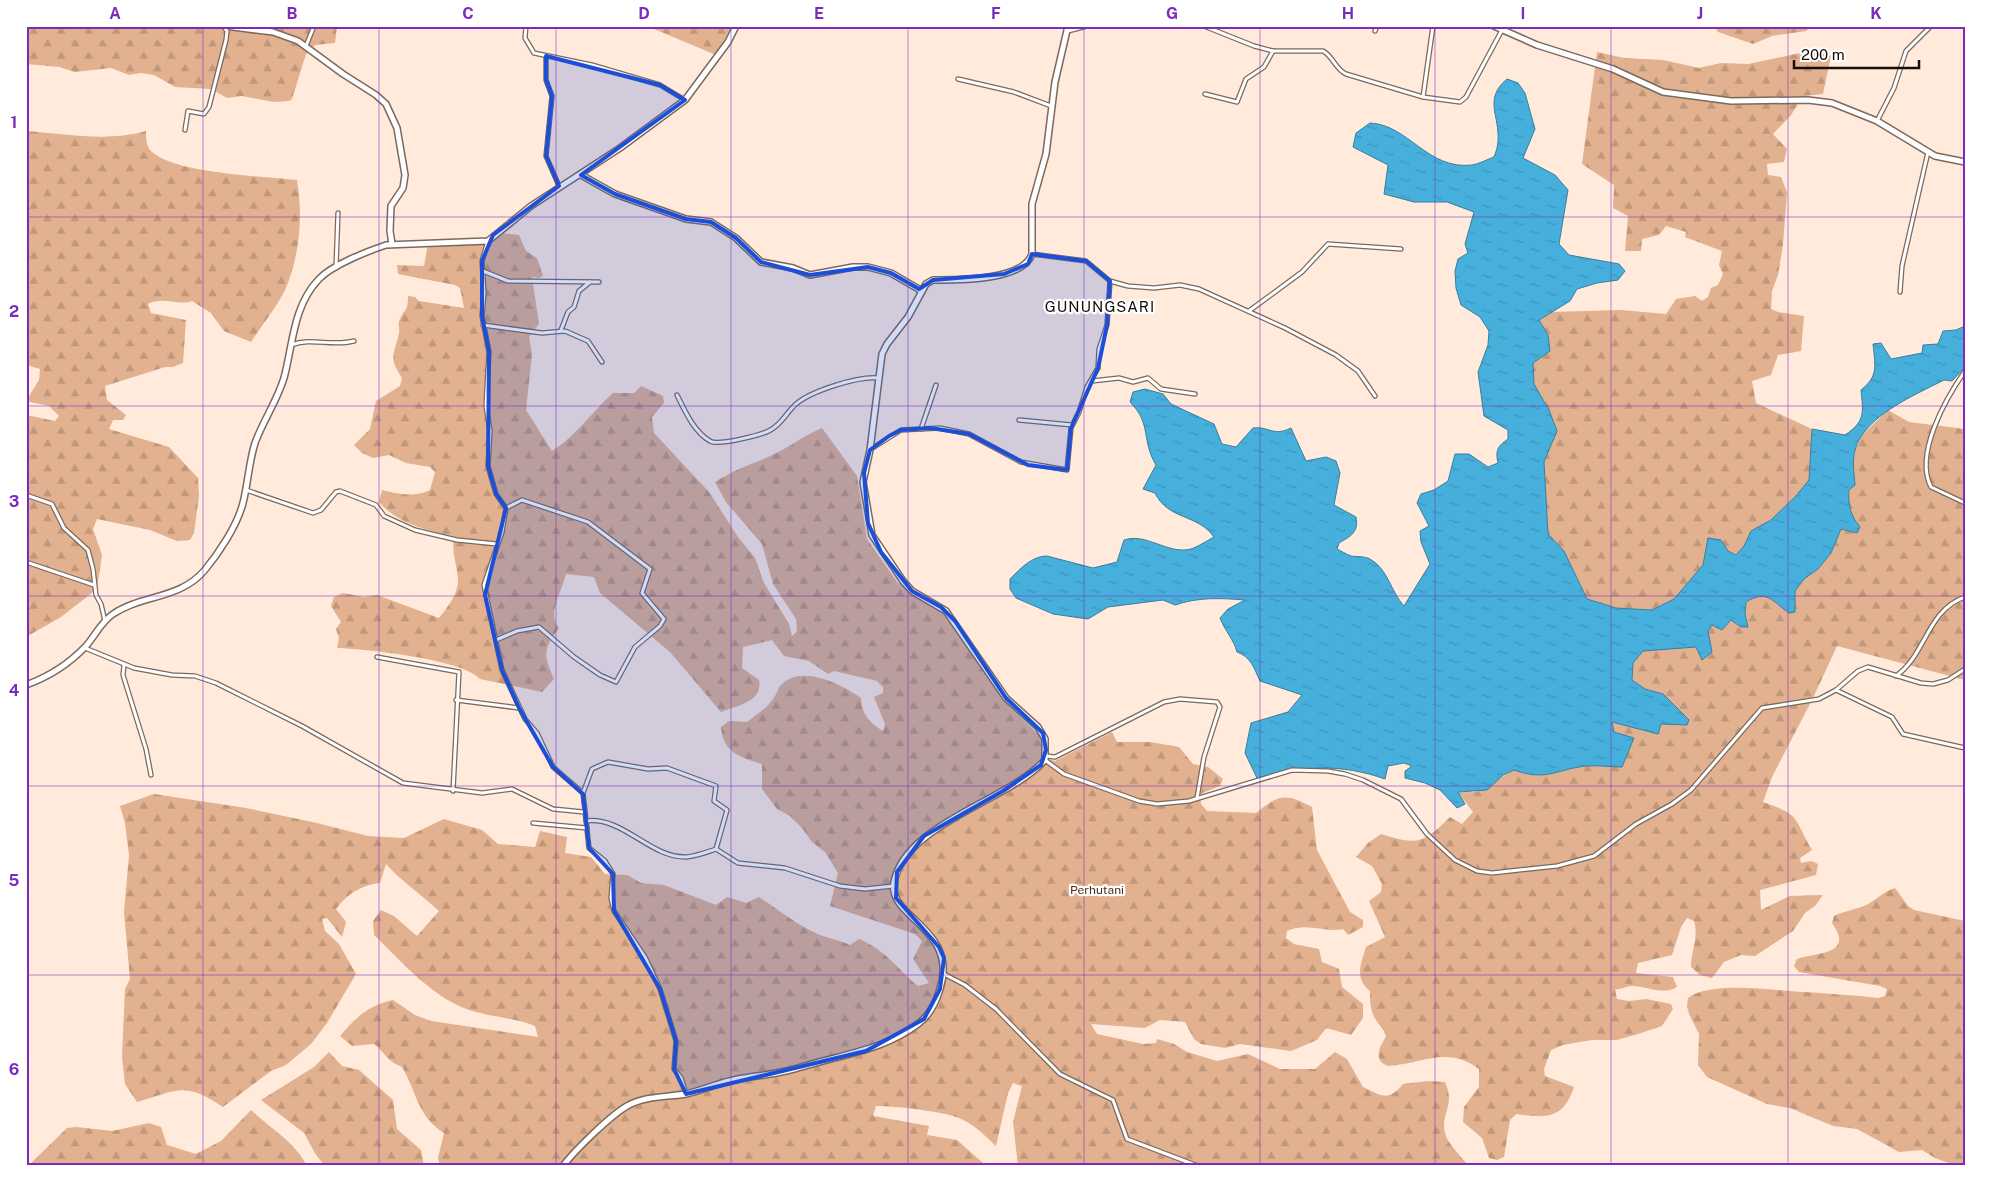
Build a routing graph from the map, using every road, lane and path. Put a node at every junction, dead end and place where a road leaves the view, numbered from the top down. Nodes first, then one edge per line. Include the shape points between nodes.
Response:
1 (224, 26) edge
2 (314, 26) edge
3 (526, 26) edge
4 (736, 26) edge
5 (1087, 26) edge
6 (1204, 26) edge
7 (1378, 26) edge
8 (1433, 26) edge
9 (1495, 26) edge
10 (1931, 26) edge
11 (1068, 28) edge
12 (1502, 30) junction
13 (1375, 31) dead end
14 (306, 46) junction
15 (1273, 51) junction
16 (546, 56) junction
17 (958, 79) dead end
18 (1205, 94) dead end
19 (1423, 97) junction
20 (686, 100) junction
21 (1050, 106) junction
22 (1877, 121) junction
23 (185, 130) dead end
24 (1928, 152) junction
25 (1965, 162) edge
26 (581, 174) junction
27 (559, 186) junction
28 (338, 213) dead end
29 (488, 241) junction
30 (481, 243) junction
31 (392, 244) junction
32 (485, 249) junction
33 (1401, 249) dead end
34 (1032, 254) junction
35 (336, 268) junction
36 (483, 271) junction
37 (1110, 281) junction
38 (590, 282) junction
39 (599, 282) dead end
40 (922, 291) junction
41 (1900, 292) dead end
42 (1249, 311) junction
43 (483, 325) junction
44 (561, 330) junction
45 (354, 340) dead end
46 (290, 345) junction
47 (602, 362) dead end
48 (1965, 371) edge
49 (878, 378) junction
50 (1091, 381) junction
51 (936, 385) dead end
52 (1195, 394) dead end
53 (677, 395) dead end
54 (1375, 396) dead end
55 (1019, 420) dead end
56 (1072, 425) junction
57 (921, 429) junction
58 (870, 450) junction
59 (246, 490) junction
60 (26, 494) edge
61 (1965, 503) edge
62 (506, 508) junction
63 (497, 544) junction
64 (26, 562) edge
65 (94, 585) junction
66 (1965, 597) edge
67 (105, 622) junction
68 (496, 640) junction
69 (84, 648) junction
70 (377, 657) dead end
71 (124, 665) junction
72 (1965, 669) edge
73 (1896, 676) junction
74 (26, 685) edge
75 (1836, 690) junction
76 (456, 700) junction
77 (519, 708) junction
78 (1965, 748) edge
79 (1046, 758) junction
80 (151, 775) dead end
81 (453, 791) junction
82 (583, 793) junction
83 (1197, 798) junction
84 (584, 812) junction
85 (586, 821) junction
86 (532, 823) dead end
87 (587, 828) junction
88 (716, 849) junction
89 (893, 886) junction
90 (944, 974) junction
91 (686, 1094) junction
92 (563, 1166) edge
93 (1198, 1166) edge

1 - 14 street via 281,34
1 - 23 street via 226,40 209,107 204,114 188,111
2 - 14 street
3 - 16 street via 525,38 531,50
4 - 20 street
5 - 11 street
6 - 15 street
7 - 13 street
8 - 19 street
9 - 12 street
10 - 22 street via 1906,51 1894,88
11 - 21 street
12 - 19 street via 1464,100
12 - 22 street via 1537,45 1613,69 1664,92 1731,101 1818,100
14 - 31 street via 376,95 393,115 405,179 391,206
15 - 18 street via 1264,67 1246,79 1237,102
15 - 19 street via 1323,51 1346,74
16 - 20 street via 592,65 660,86
16 - 27 street via 546,80 552,96 546,156
17 - 21 street via 1014,92
20 - 26 street
21 - 34 street via 1046,154 1031,214
22 - 24 street
24 - 25 street
24 - 41 street via 1902,266
26 - 27 street
26 - 40 street via 598,187 615,194 686,218 711,222 736,238 761,262 810,275 868,267 900,277
27 - 29 street
28 - 35 street
29 - 30 street
29 - 32 street
30 - 31 street
30 - 32 street
31 - 35 street
32 - 36 street
33 - 42 street via 1328,244 1302,272
34 - 37 street via 1086,262
34 - 40 street via 1028,264 1004,274 933,280
35 - 46 street via 320,278 308,295 297,318
36 - 38 street via 508,281
36 - 43 street
37 - 42 street via 1139,288 1193,287
37 - 50 street via 1107,325 1099,349 1097,372
38 - 39 street
38 - 44 street via 579,291
40 - 49 street via 884,350
42 - 54 street via 1336,354 1358,371
43 - 44 street via 542,333
43 - 62 street via 489,352 486,406 490,431 488,466 496,494
44 - 47 street via 588,341
45 - 46 street via 340,344 304,341
46 - 59 street via 280,391 254,446
48 - 61 street via 1945,400 1927,451 1925,470 1930,487
49 - 53 street via 866,378 815,393 796,404 771,430 718,443 709,441 698,431
49 - 58 street
50 - 52 street via 1119,378 1134,382 1148,378 1161,389
50 - 56 street
51 - 57 street
55 - 56 street
56 - 57 street via 1069,468 1065,471 1021,462 962,432
57 - 58 street via 902,430
58 - 79 street via 863,482 868,523 875,543 912,591 941,607 955,621 1006,698 1043,733
59 - 63 street via 313,513 321,510 340,491 376,506 384,516 415,530 456,540
59 - 67 street via 239,515 198,578 172,593 125,608
60 - 65 street via 52,504 64,528 84,545 91,558
62 - 63 street
62 - 68 street via 522,500 588,522 600,530 650,569 642,593 664,619 635,647 616,682 574,657 542,628 517,631
63 - 68 street via 484,585
64 - 65 street
65 - 67 street
66 - 73 street via 1954,601 1942,612 1910,663
67 - 69 street
68 - 77 street via 502,670
69 - 71 street
69 - 74 street via 45,677
70 - 76 street via 458,670
71 - 80 street via 123,675
71 - 81 street via 204,679 302,726 395,779
72 - 73 street via 1948,680 1933,684
73 - 75 street via 1868,667
75 - 78 street via 1887,714 1903,734
75 - 83 street via 1819,699 1758,711 1691,790 1586,860 1550,867 1483,873 1470,869 1426,834 1405,803 1392,794 1352,776 1328,771 1286,772
76 - 77 street
76 - 81 street
77 - 82 street via 537,733 553,768
79 - 83 street via 1064,774 1150,804
79 - 83 street via 1055,757 1164,702 1180,699 1217,702 1220,707 1204,757
79 - 89 street via 1003,791 924,836 897,872
81 - 84 street via 482,794 512,789 553,809
82 - 84 street
82 - 88 street via 592,769 608,762 648,769 667,768 716,786 714,801 727,810
84 - 85 street
85 - 87 street
85 - 88 street via 604,822 675,856 696,856
86 - 87 street
87 - 91 street via 589,848 605,861 613,874 611,898 616,915 645,957 660,989 676,1042 674,1069
88 - 89 street via 738,863 785,868 840,886 865,889
89 - 90 street via 896,898 941,950
90 - 91 street via 929,1014 874,1049 786,1071 735,1079
90 - 93 street via 966,985 996,1009 1060,1074 1115,1101 1126,1139
91 - 92 street via 650,1099 625,1107 580,1146

